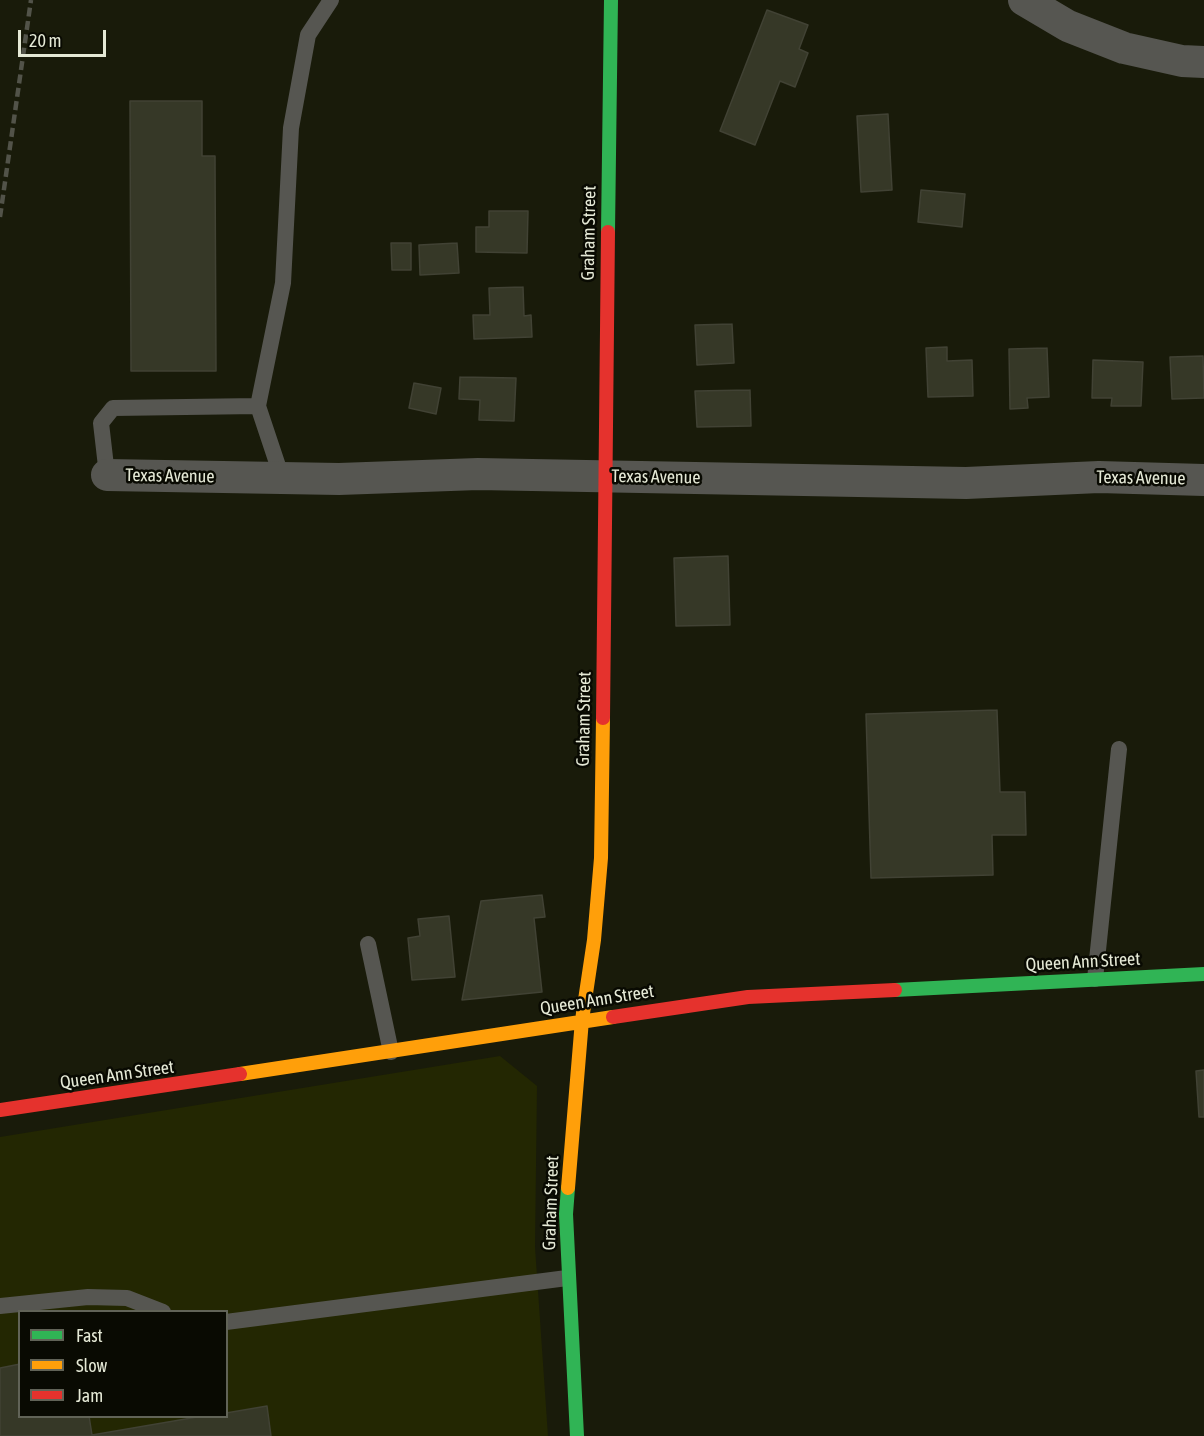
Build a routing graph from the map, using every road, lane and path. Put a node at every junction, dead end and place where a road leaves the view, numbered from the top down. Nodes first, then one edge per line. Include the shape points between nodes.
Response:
1 (331, 0) edge
2 (611, 0) edge
3 (1024, 0) edge
4 (1204, 63) edge
5 (258, 405) junction
6 (107, 475) joint
7 (605, 476) junction
8 (282, 478) junction
9 (1204, 480) edge
10 (1119, 749) dead end
11 (368, 944) dead end
12 (1204, 974) edge
13 (1095, 979) junction
14 (582, 1020) junction
15 (391, 1052) junction
16 (0, 1110) edge
17 (567, 1278) junction
18 (0, 1306) edge
19 (160, 1310) edge
20 (228, 1322) edge
21 (577, 1436) edge

1 - 5 lane via 308,35 291,128 283,283
2 - 7 street, Graham Street
3 - 4 street via 1068,26 1124,48
5 - 6 lane via 113,408 101,423
5 - 8 lane
6 - 8 street, Texas Avenue
7 - 8 street, Texas Avenue
7 - 9 street, Texas Avenue via 966,483 1099,477
7 - 14 street, Graham Street via 601,858
10 - 13 lane
11 - 15 lane
12 - 13 street, Queen Ann Street
13 - 14 street, Queen Ann Street via 748,997
14 - 15 street, Queen Ann Street
14 - 17 street, Graham Street via 566,1214
15 - 16 street, Queen Ann Street
17 - 20 lane
17 - 21 street, Graham Street
18 - 19 lane via 88,1297 127,1298

